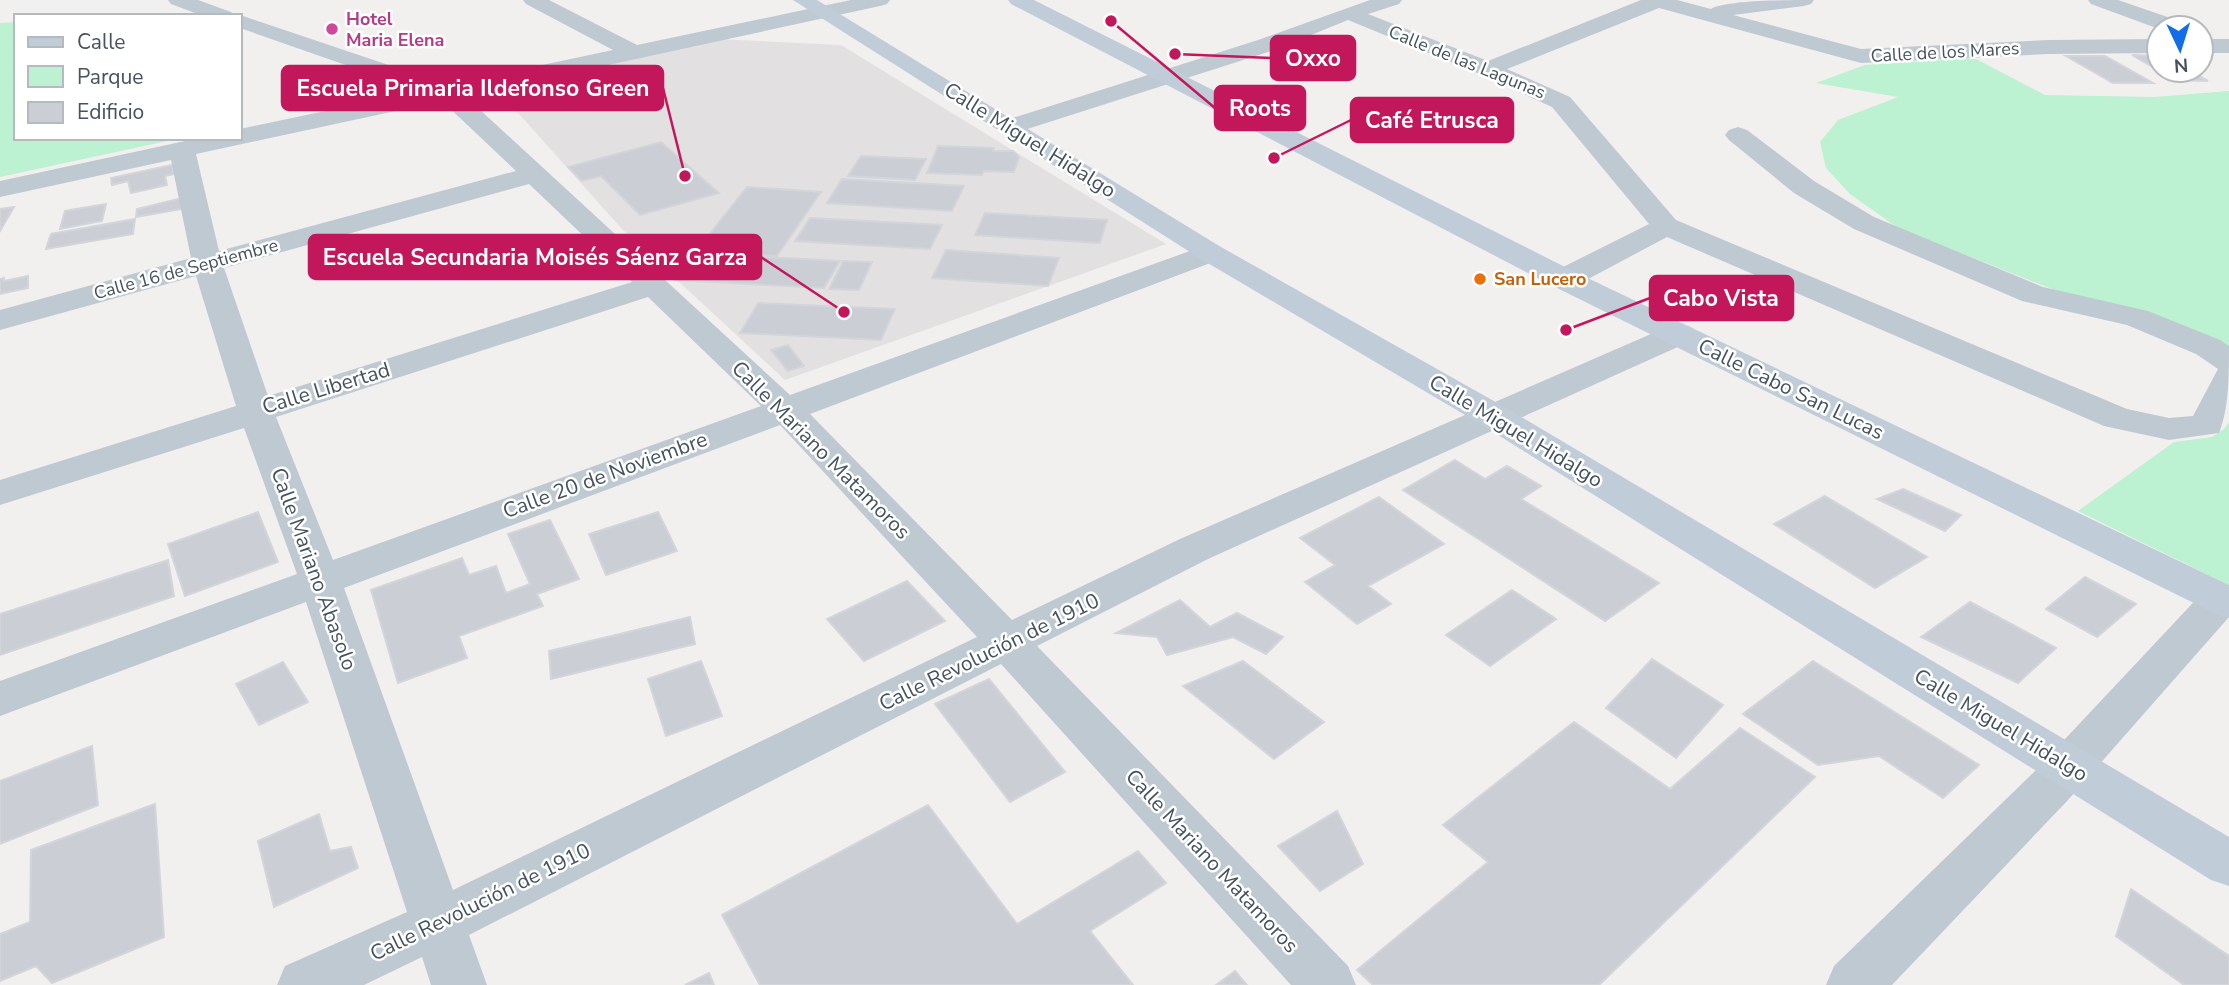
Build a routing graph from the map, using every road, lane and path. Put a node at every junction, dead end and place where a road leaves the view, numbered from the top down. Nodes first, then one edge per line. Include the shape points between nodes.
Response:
1 (178, 0) edge
2 (533, 0) edge
3 (880, 0) edge
4 (1018, 0) edge
5 (1392, 0) edge
6 (1655, 0) edge
7 (1804, 0) edge
8 (2098, 0) edge
9 (813, 6) edge
10 (1698, 12) junction
11 (1348, 13) junction
12 (218, 14) edge
13 (2145, 17) edge
14 (242, 22) edge
15 (2145, 46) edge
16 (634, 53) junction
17 (1488, 69) junction
18 (1168, 77) junction
19 (447, 93) junction
20 (1009, 127) junction
21 (1738, 135) dead end
22 (242, 137) edge
23 (229, 140) edge
24 (182, 150) junction
25 (534, 174) junction
26 (0, 189) edge
27 (1666, 226) junction
28 (1211, 253) junction
29 (207, 263) junction
30 (1564, 279) junction
31 (652, 286) junction
32 (0, 320) edge
33 (1679, 334) junction
34 (2229, 362) edge
35 (2229, 377) edge
36 (785, 409) junction
37 (255, 410) junction
38 (1495, 417) junction
39 (0, 493) edge
40 (320, 580) junction
41 (2225, 601) edge
42 (1008, 643) junction
43 (0, 699) edge
44 (2069, 766) junction
45 (2229, 864) edge
46 (437, 924) junction
47 (305, 985) edge
48 (458, 985) edge
49 (1328, 985) edge
50 (1854, 985) edge

1 - 12 street
2 - 16 street
3 - 9 street
4 - 18 main road, Calle Cabo San Lucas
5 - 11 street
6 - 10 street, Calle de los Mares
6 - 17 street
7 - 10 street
8 - 13 street
9 - 16 street
9 - 20 main road, Calle Miguel Hidalgo
10 - 15 street, Calle de los Mares via 1871,57
11 - 17 street, Calle de las Lagunas
11 - 18 street
14 - 19 street, Calle Mariano Matamoros
16 - 19 street
17 - 27 street, Calle de las Lagunas via 1568,107
18 - 20 street
18 - 30 main road, Calle Cabo San Lucas
19 - 22 street
19 - 25 street, Calle Mariano Matamoros
20 - 28 main road, Calle Miguel Hidalgo
21 - 34 street via 1804,187 1864,223 2033,294 2137,318 2208,346
23 - 24 street
24 - 26 street
24 - 29 street, Calle Mariano Abasolo
25 - 29 street, Calle 16 de Septiembre
25 - 31 street, Calle Mariano Matamoros
27 - 30 street
27 - 35 street via 2117,418 2169,429 2206,425
28 - 36 street, Calle 20 de Noviembre
28 - 38 main road, Calle Miguel Hidalgo
29 - 32 street, Calle 16 de Septiembre
29 - 37 street, Calle Mariano Abasolo
30 - 33 main road, Calle Cabo San Lucas
31 - 36 street, Calle Mariano Matamoros
31 - 37 street, Calle Libertad
33 - 38 street, Calle Revolución de 1910
33 - 41 main road, Calle Cabo San Lucas
36 - 40 street, Calle 20 de Noviembre
36 - 42 street, Calle Mariano Matamoros
37 - 39 street, Calle Libertad
37 - 40 street, Calle Mariano Abasolo
38 - 42 street, Calle Revolución de 1910 via 1194,549
38 - 44 main road, Calle Miguel Hidalgo
40 - 43 street, Calle 20 de Noviembre
40 - 46 street, Calle Mariano Abasolo
41 - 44 street
42 - 46 street, Calle Revolución de 1910
42 - 49 street, Calle Mariano Matamoros
44 - 45 main road, Calle Miguel Hidalgo
44 - 50 street
46 - 47 street, Calle Revolución de 1910
46 - 48 street, Calle Mariano Abasolo

